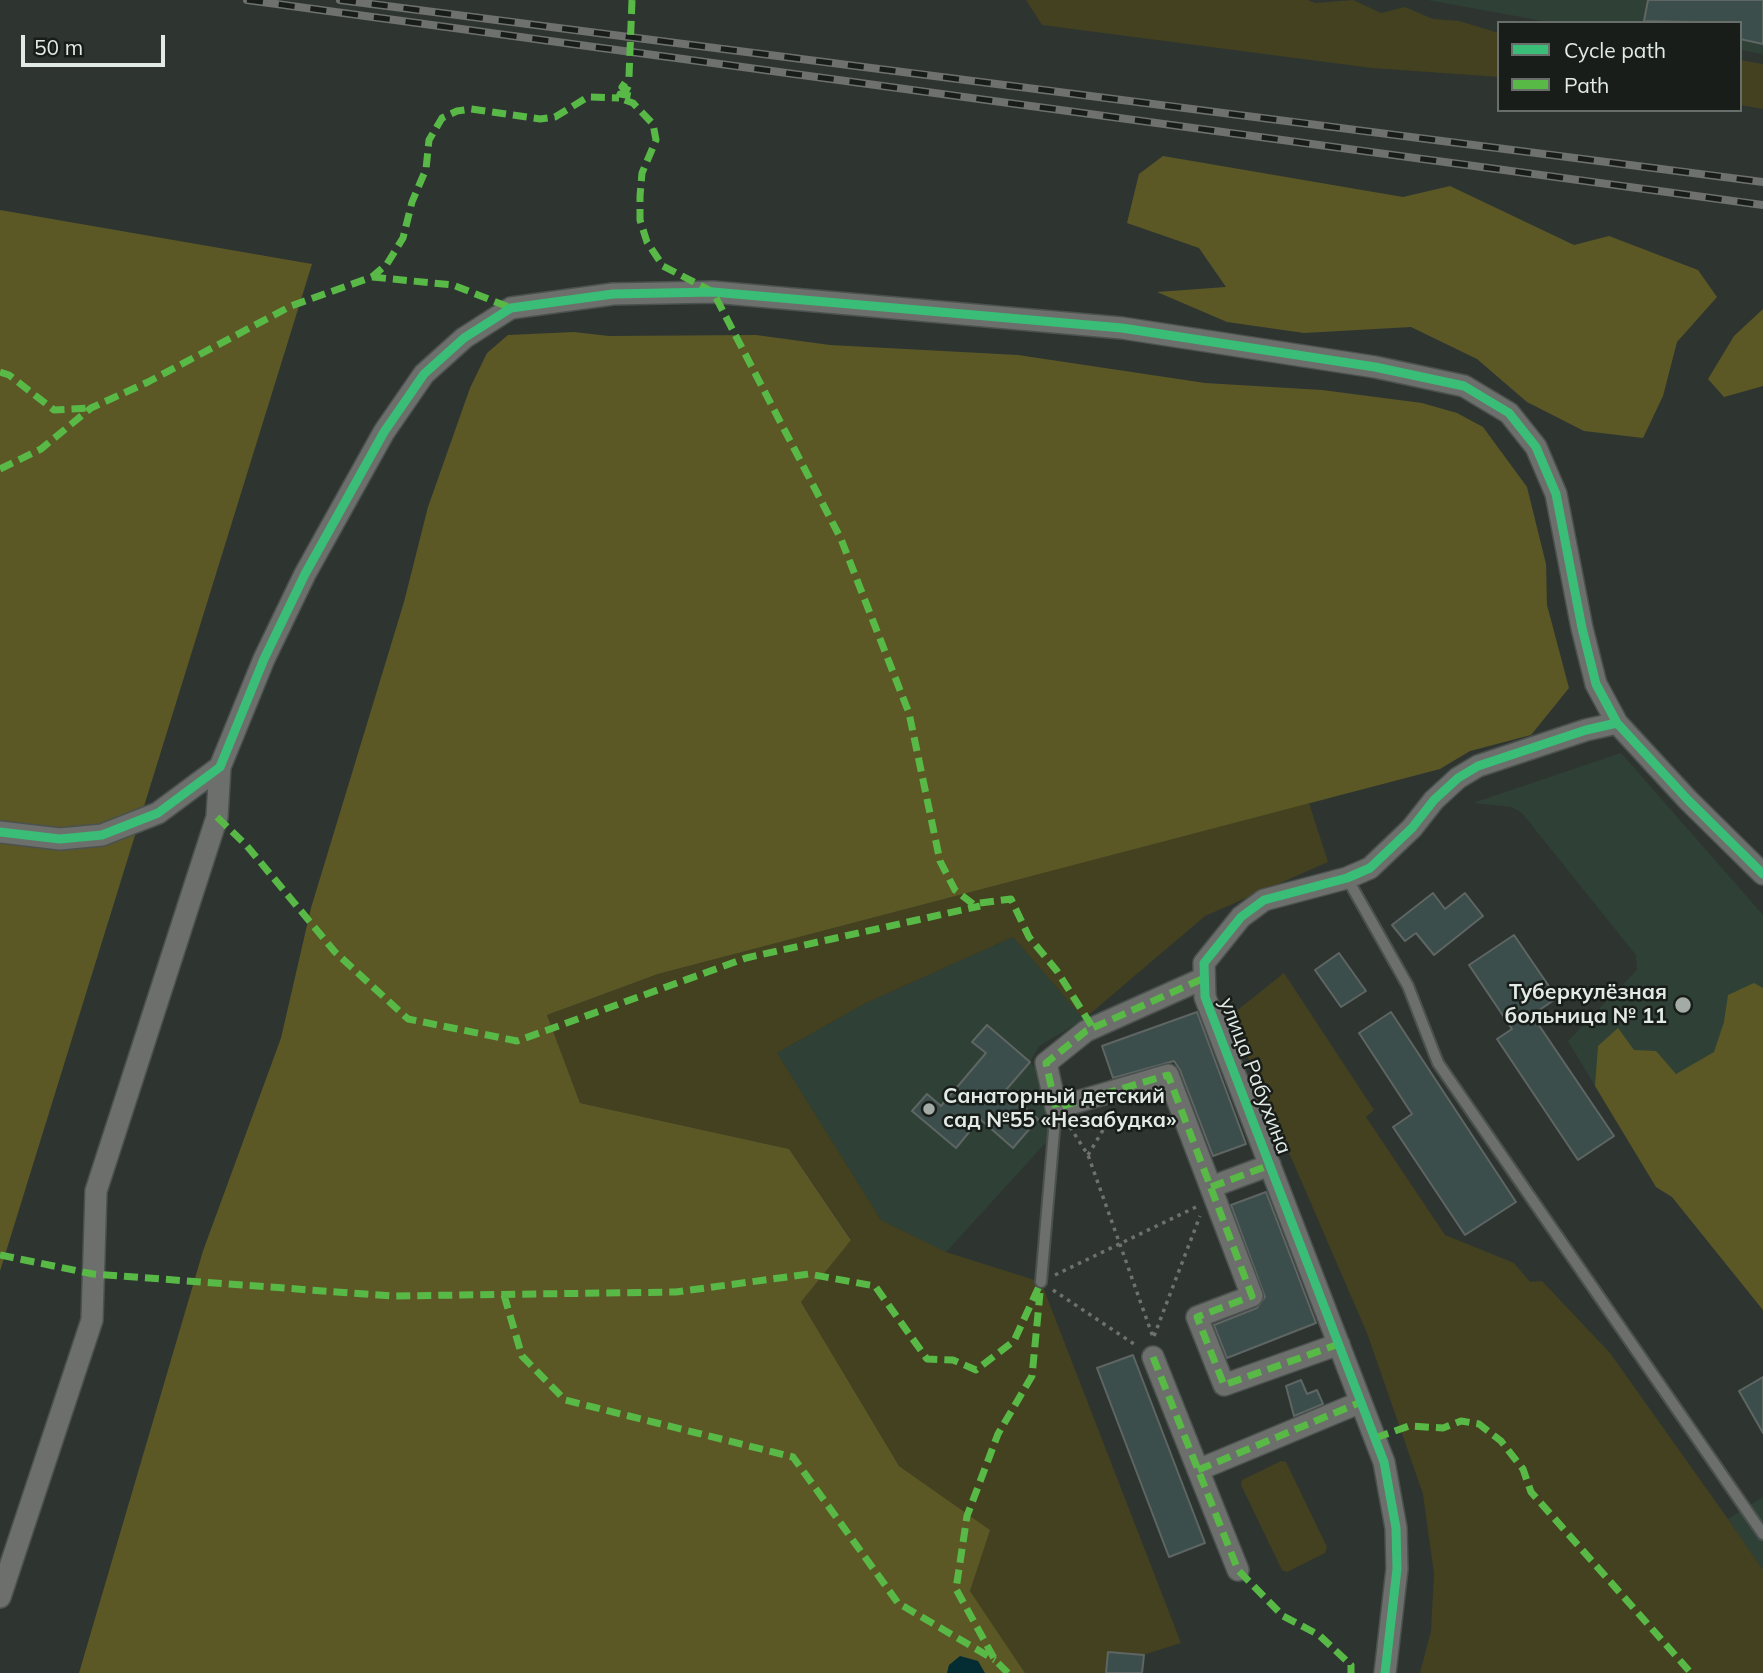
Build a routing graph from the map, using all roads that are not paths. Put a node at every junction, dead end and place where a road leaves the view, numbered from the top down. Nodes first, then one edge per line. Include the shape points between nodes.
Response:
1 (1617, 723) junction
2 (219, 767) junction
3 (0, 832) edge
4 (1763, 874) edge
5 (1347, 878) junction
6 (1202, 979) junction
7 (1056, 1108) junction
8 (1270, 1165) junction
9 (1211, 1187) junction
10 (1041, 1282) road end
11 (1339, 1343) junction
12 (1153, 1347) road end
13 (1361, 1402) junction
14 (1198, 1470) junction
15 (1763, 1534) edge
16 (1238, 1570) dead end
17 (0, 1597) edge
18 (1385, 1673) edge

1 - 2 street via 1596,684 1556,494 1536,447 1509,413 1464,386 1375,367 1122,327 713,292 613,294 511,308 464,338 424,374 384,432 304,573
1 - 4 street
1 - 5 street, улица Рабухина via 1478,766 1434,800 1370,868
2 - 3 street via 158,813 102,835 60,839
2 - 17 street via 217,817 96,1191 92,1320
5 - 6 street, улица Рабухина via 1264,900 1215,946 1204,963
5 - 15 lane via 1408,986 1438,1063
6 - 7 street via 1086,1031 1046,1063
6 - 8 street, улица Рабухина
7 - 9 street via 1168,1075
7 - 10 lane
8 - 9 street
8 - 11 street, улица Рабухина
9 - 11 street via 1252,1296 1197,1317 1224,1385
11 - 13 street, улица Рабухина
12 - 14 street
13 - 14 street
13 - 18 street, улица Рабухина via 1384,1462 1396,1528 1394,1613
14 - 16 street

